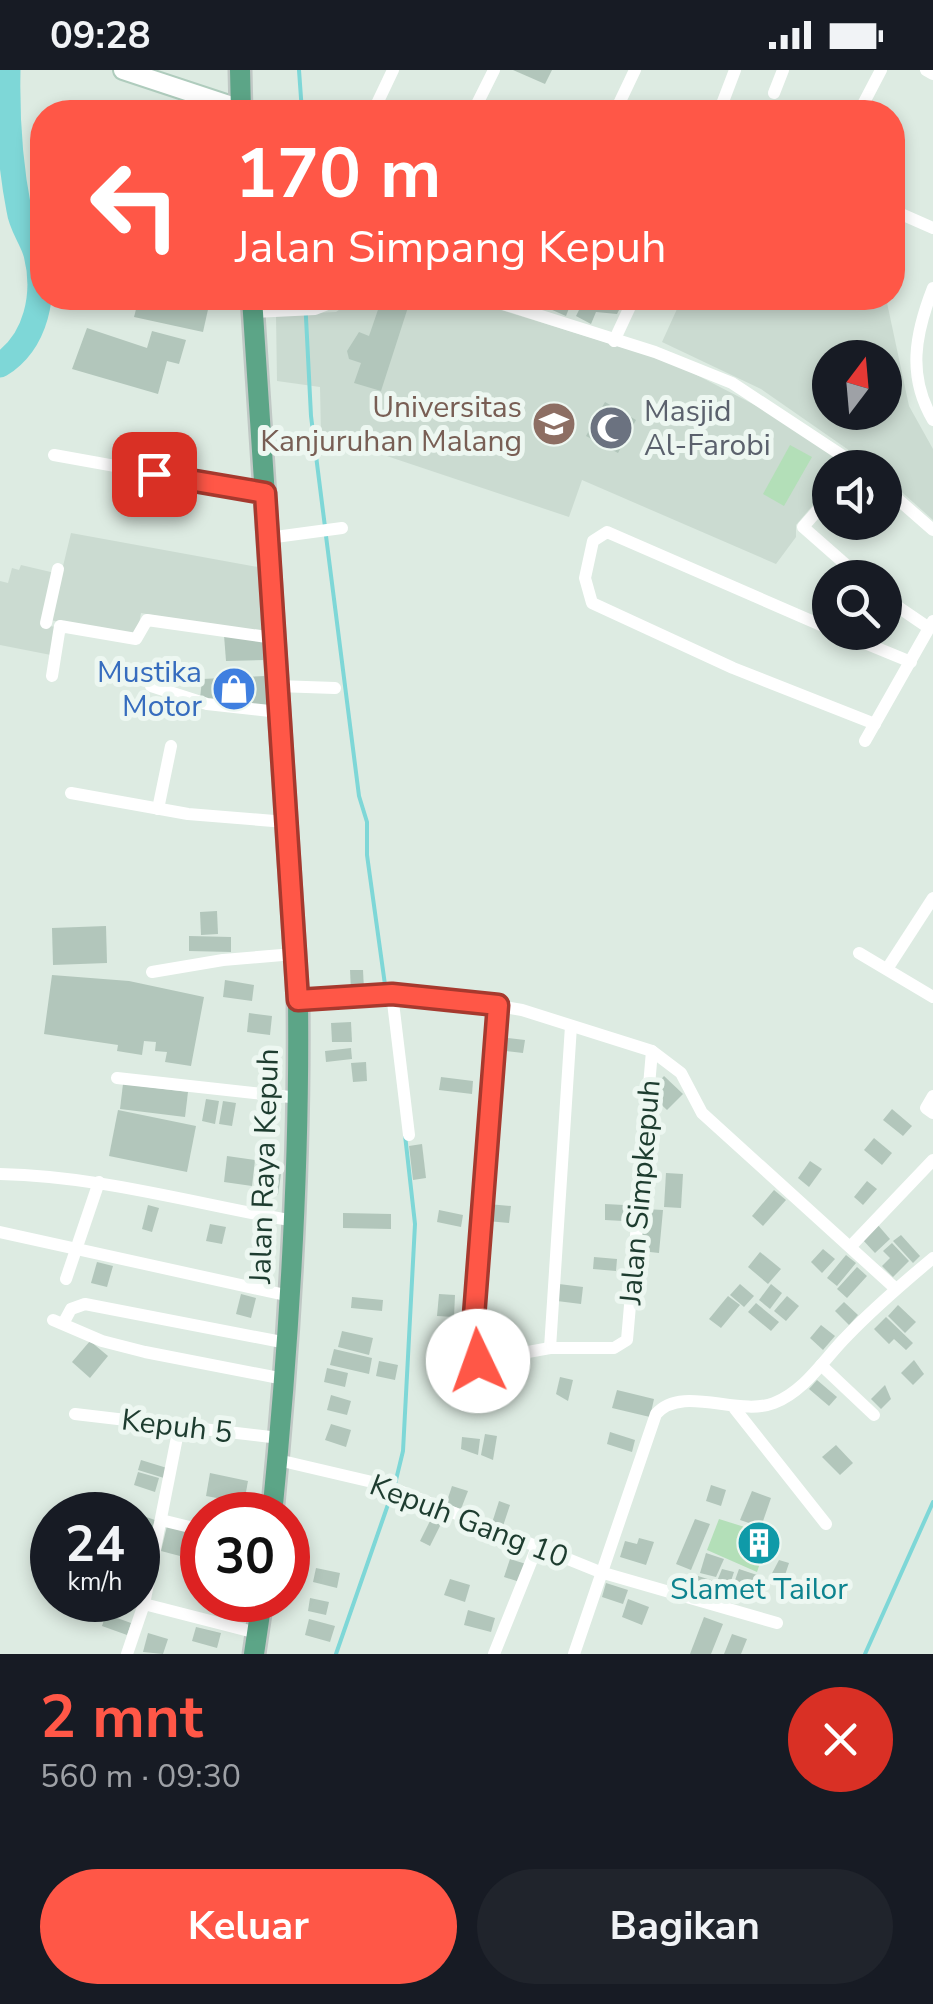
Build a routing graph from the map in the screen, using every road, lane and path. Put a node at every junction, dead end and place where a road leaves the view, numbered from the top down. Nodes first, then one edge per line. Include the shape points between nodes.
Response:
1 (123, 70) edge
2 (240, 70) edge
3 (394, 70) edge
4 (494, 70) edge
5 (636, 70) edge
6 (736, 70) edge
7 (783, 70) edge
8 (881, 70) edge
9 (926, 70) edge
10 (933, 74) edge
11 (774, 93) dead end
12 (209, 100) edge
13 (241, 100) edge
14 (379, 100) edge
15 (479, 100) edge
16 (621, 100) edge
17 (724, 100) edge
18 (865, 100) edge
19 (905, 216) edge
20 (933, 228) edge
21 (933, 288) edge
22 (253, 310) edge
23 (540, 310) edge
24 (628, 310) edge
25 (614, 341) junction
26 (933, 420) edge
27 (833, 450) edge
28 (54, 455) dead end
29 (265, 493) junction
30 (902, 503) edge
31 (812, 517) edge
32 (342, 528) dead end
33 (933, 530) edge
34 (812, 535) edge
35 (268, 538) junction
36 (818, 540) edge
37 (841, 560) edge
38 (58, 569) dead end
39 (902, 608) edge
40 (812, 622) edge
41 (50, 623) junction
42 (931, 624) edge
43 (274, 638) junction
44 (882, 650) edge
45 (911, 662) junction
46 (52, 676) dead end
47 (151, 686) dead end
48 (277, 686) junction
49 (336, 688) dead end
50 (280, 712) junction
51 (875, 724) junction
52 (865, 742) dead end
53 (172, 746) dead end
54 (71, 793) dead end
55 (158, 809) junction
56 (286, 822) junction
57 (933, 898) edge
58 (859, 952) dead end
59 (294, 954) junction
60 (887, 969) junction
61 (152, 972) dead end
62 (392, 994) junction
63 (933, 997) edge
64 (298, 1000) junction
65 (498, 1005) junction
66 (570, 1026) junction
67 (652, 1051) junction
68 (118, 1078) dead end
69 (933, 1096) edge
70 (299, 1098) junction
71 (933, 1113) edge
72 (409, 1135) dead end
73 (933, 1160) edge
74 (0, 1174) edge
75 (99, 1182) junction
76 (294, 1221) junction
77 (0, 1232) edge
78 (851, 1246) junction
79 (77, 1247) junction
80 (933, 1258) edge
81 (66, 1279) dead end
82 (896, 1288) junction
83 (290, 1296) junction
84 (287, 1343) junction
85 (550, 1348) junction
86 (820, 1366) junction
87 (284, 1380) junction
88 (735, 1409) junction
89 (75, 1414) dead end
90 (874, 1415) dead end
91 (179, 1427) junction
92 (279, 1438) junction
93 (278, 1460) junction
94 (275, 1492) edge
95 (161, 1520) junction
96 (826, 1524) dead end
97 (160, 1525) edge
98 (180, 1525) edge
99 (537, 1547) junction
100 (600, 1572) junction
101 (160, 1610) edge
102 (138, 1622) edge
103 (776, 1623) dead end
104 (256, 1643) edge
105 (127, 1654) edge
106 (494, 1654) edge
107 (574, 1654) edge

1 - 12 street
2 - 13 main road
3 - 14 street
4 - 15 street
5 - 16 street
6 - 17 street
7 - 11 street
8 - 18 street
9 - 10 street
19 - 20 street
21 - 26 street via 914,359 919,394
22 - 29 main road, Jalan Raya Kepuh
23 - 25 street
24 - 25 street
25 - 27 street via 732,383
28 - 29 street
29 - 35 main road, Jalan Raya Kepuh
30 - 33 street
31 - 34 street via 803,527
32 - 35 street
35 - 43 main road, Jalan Raya Kepuh
36 - 37 street
38 - 41 street
39 - 42 street
40 - 51 street via 606,532 593,541 585,578 592,603
41 - 43 street via 136,639 148,620
41 - 46 street
42 - 45 street
43 - 48 main road, Jalan Raya Kepuh
44 - 45 street
45 - 51 street
47 - 50 street via 207,704
48 - 49 street
48 - 50 main road, Jalan Raya Kepuh
50 - 56 main road, Jalan Raya Kepuh
51 - 52 street
53 - 55 street
54 - 55 street
55 - 56 street
56 - 59 main road, Jalan Raya Kepuh
57 - 60 street
58 - 60 street
59 - 61 street
59 - 64 main road, Jalan Raya Kepuh
60 - 63 street
62 - 64 street
62 - 65 street
62 - 72 street
64 - 70 main road, Jalan Raya Kepuh
65 - 66 street
65 - 85 street via 471,1355 484,1362
66 - 67 street
66 - 85 street
67 - 78 street via 682,1073 702,1113
67 - 85 street, Jalan Simpkepuh via 625,1344
68 - 70 street
69 - 71 street via 926,1108
70 - 76 main road, Jalan Raya Kepuh
73 - 78 street
74 - 75 street
75 - 76 street
75 - 79 street
76 - 83 main road, Jalan Raya Kepuh
77 - 79 street
78 - 82 street
79 - 81 street
79 - 83 street
80 - 82 street
82 - 86 street
83 - 84 main road, Jalan Raya Kepuh
84 - 87 main road, Jalan Raya Kepuh
84 - 87 street via 85,1304 61,1319 68,1328 131,1348
86 - 88 street via 776,1402
86 - 90 street
87 - 92 main road, Jalan Raya Kepuh
88 - 96 street
88 - 100 street via 676,1402 656,1414
89 - 91 street, Kepuh 5
91 - 92 street, Kepuh 5
91 - 95 street
92 - 93 main road, Jalan Raya Kepuh
93 - 94 main road, Jalan Raya Kepuh
93 - 99 street, Kepuh Gang 10 via 386,1485
95 - 97 street
95 - 98 street
99 - 100 street, Kepuh Gang 10
99 - 106 street
100 - 103 street, Kepuh Gang 10
100 - 107 street
101 - 104 street
102 - 105 street

